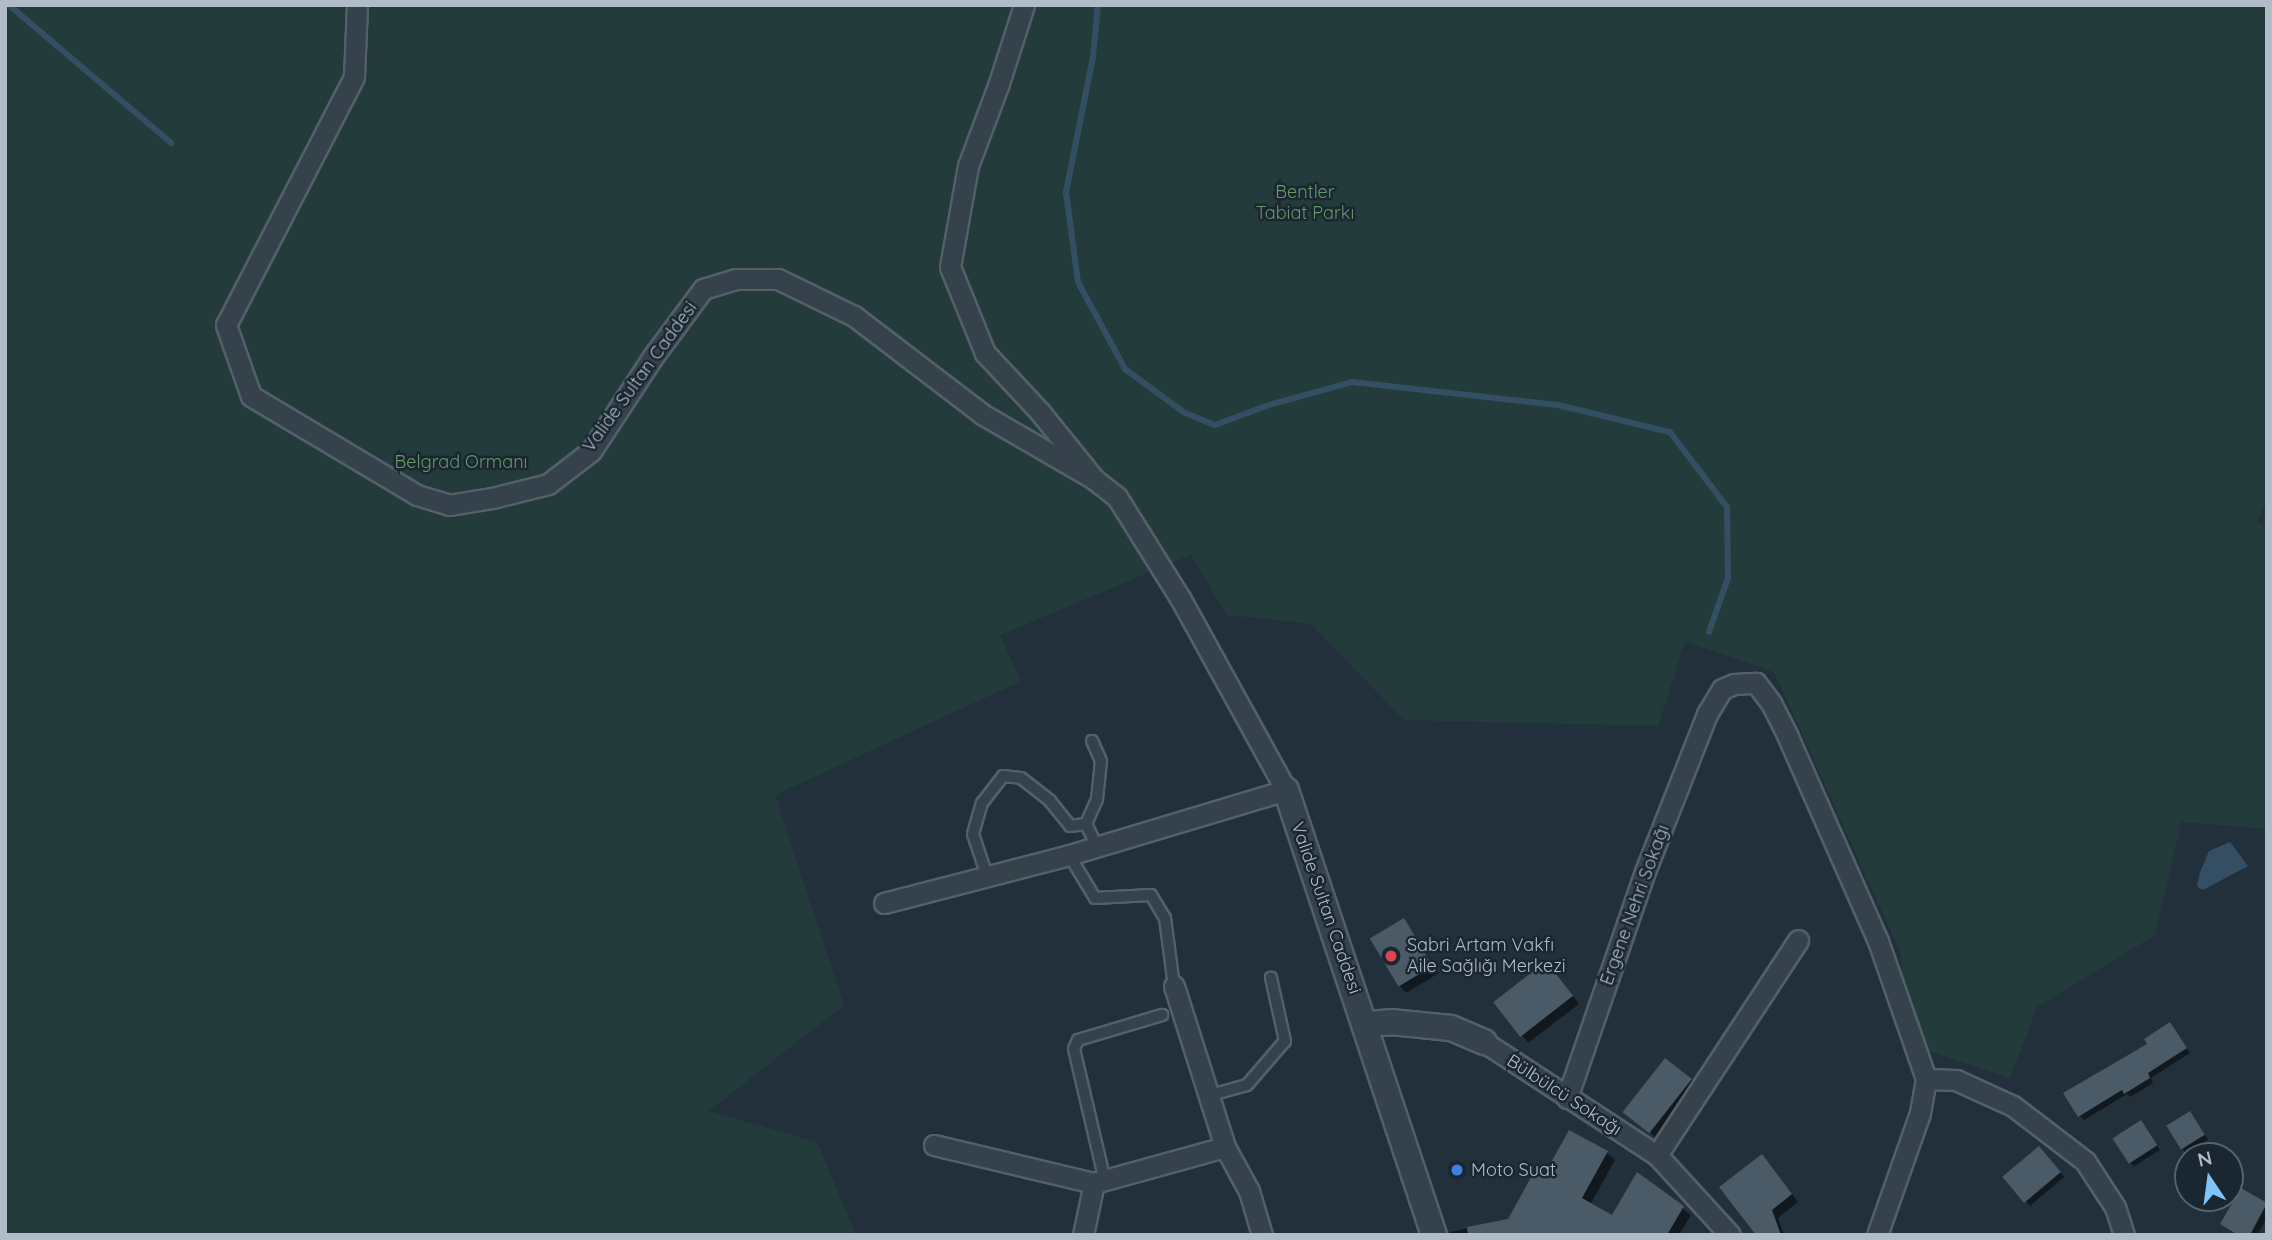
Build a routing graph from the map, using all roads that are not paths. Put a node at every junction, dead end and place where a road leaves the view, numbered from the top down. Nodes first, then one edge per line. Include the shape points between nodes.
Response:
1 (357, 5) edge
2 (1024, 5) edge
3 (1094, 479) junction
4 (1092, 741) dead end
5 (1286, 790) junction
6 (1086, 824) junction
7 (1097, 847) junction
8 (1069, 855) junction
9 (987, 876) junction
10 (884, 903) dead end
11 (1798, 940) dead end
12 (1271, 978) dead end
13 (1174, 986) joint
14 (1162, 1015) dead end
15 (1365, 1024) junction
16 (1484, 1042) joint
17 (1926, 1079) junction
18 (1207, 1096) junction
19 (1567, 1098) junction
20 (934, 1145) dead end
21 (1225, 1147) junction
22 (1657, 1155) junction
23 (1099, 1182) junction
24 (1083, 1235) edge
25 (1262, 1235) edge
26 (1434, 1235) edge
27 (1730, 1235) edge
28 (1877, 1235) edge
29 (2124, 1235) edge

1 - 3 street, Valide Sultan Caddesi via 354,77 226,325 251,396 417,495 449,505 492,498 548,484 591,451 703,289 736,279 778,279 854,316 982,414
2 - 3 street via 968,166 950,267 985,353
3 - 5 street, Valide Sultan Caddesi via 1116,496 1180,598
4 - 6 lane via 1101,761 1097,799
5 - 7 street
5 - 15 street, Valide Sultan Caddesi
6 - 7 lane
6 - 9 lane via 1070,826 1050,801 1021,778 1003,776 982,803 973,834
7 - 8 street
8 - 9 street
8 - 13 lane via 1095,898 1151,895 1164,918
9 - 10 street
11 - 22 street
12 - 18 lane via 1284,1041 1247,1085
13 - 18 street
14 - 23 lane via 1078,1040 1074,1048
15 - 16 street, Bülbülcü Sokağı via 1451,1028
15 - 26 street, Valide Sultan Caddesi
16 - 19 street, Bülbülcü Sokağı
17 - 19 street, Ergene Nehri Sokağı via 1878,941 1771,703 1756,683 1734,684 1722,689 1707,714 1646,869
17 - 28 street via 1920,1113
17 - 29 street via 1956,1080 2013,1106 2085,1161 2115,1208
18 - 21 street
19 - 22 street, Bülbülcü Sokağı
20 - 23 street
21 - 23 street
21 - 25 street via 1249,1191
22 - 27 street, Bülbülcü Sokağı
23 - 24 street

